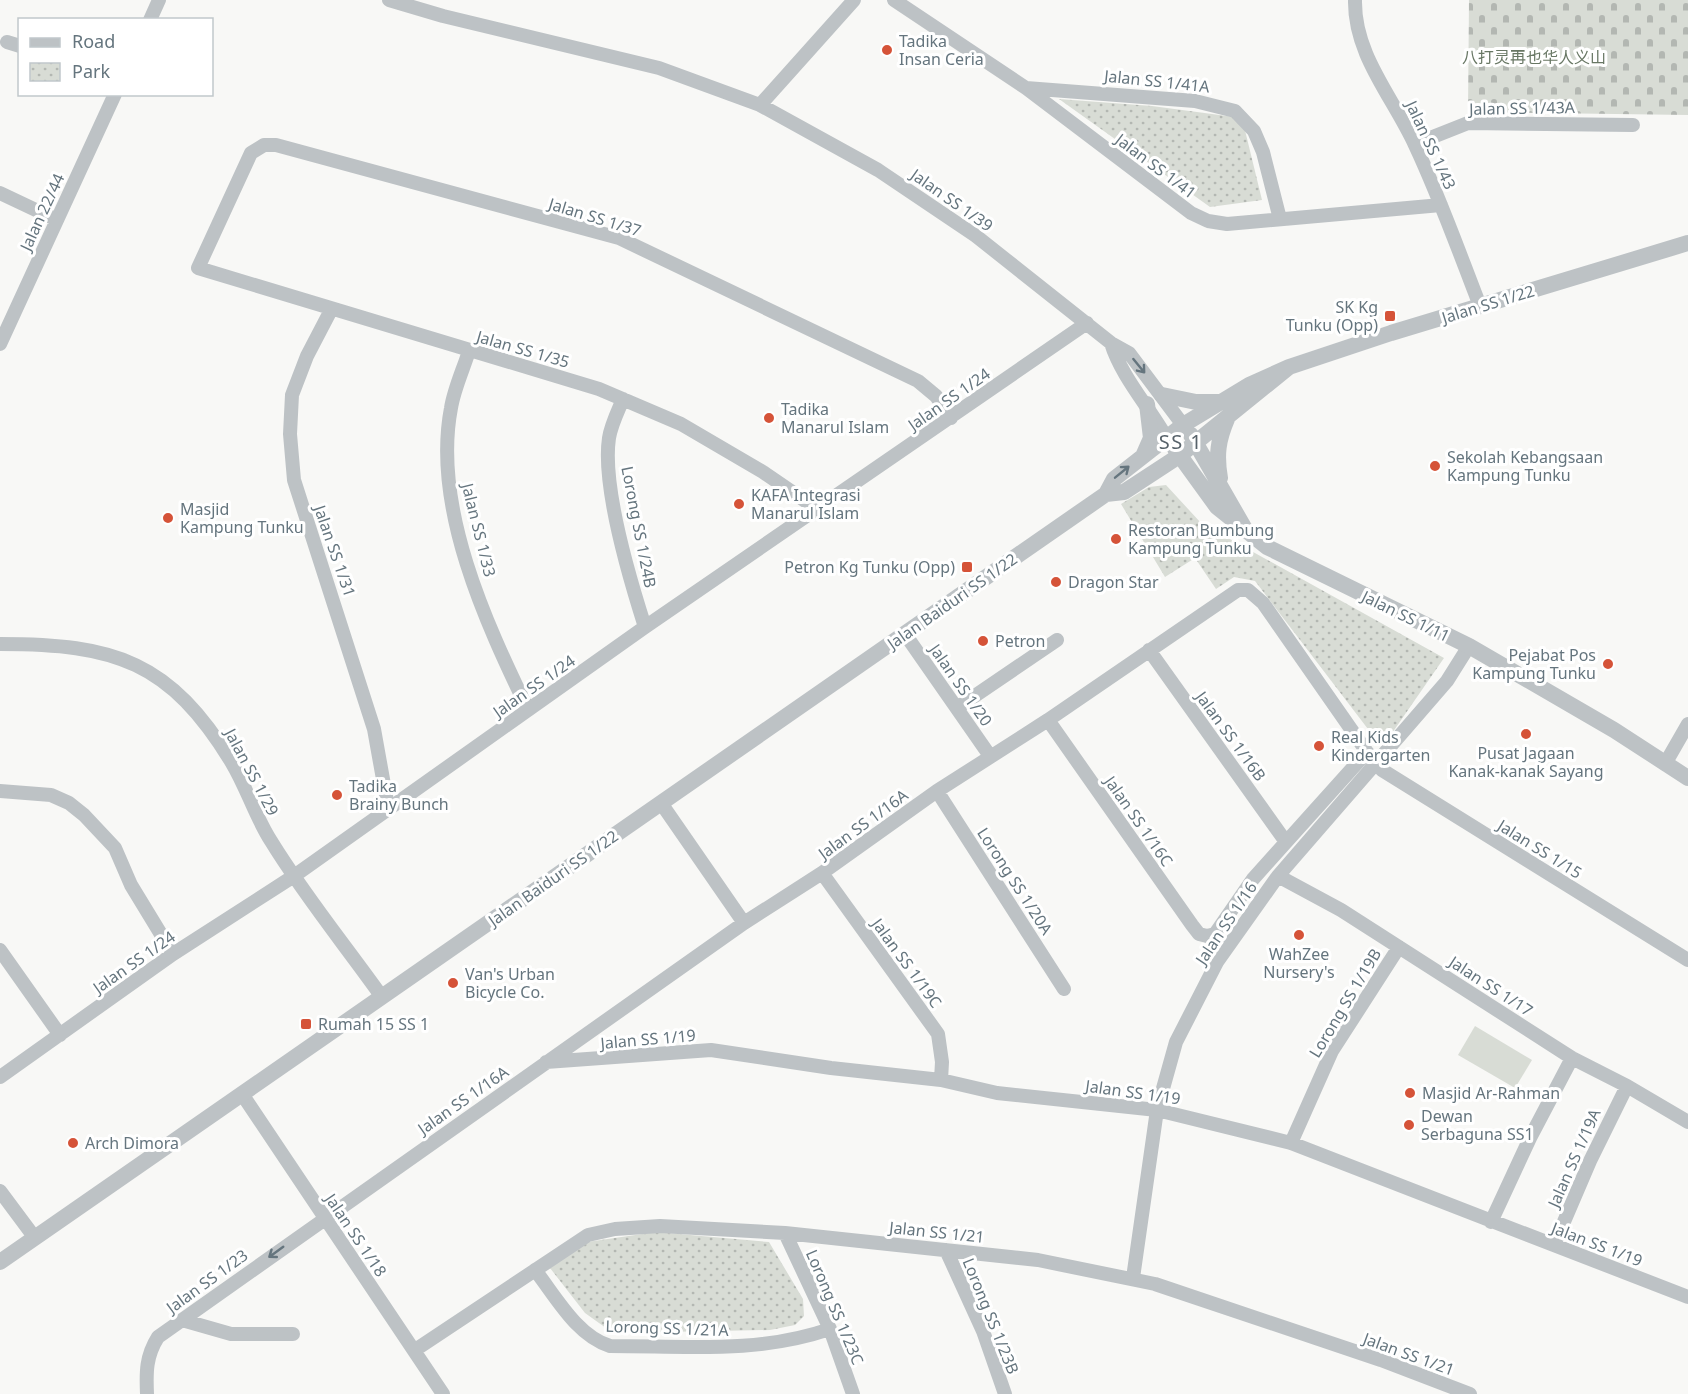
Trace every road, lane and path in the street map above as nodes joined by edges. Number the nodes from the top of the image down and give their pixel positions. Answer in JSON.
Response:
{"nodes":[{"id":1,"x":159,"y":0,"type":"edge"},
{"id":2,"x":389,"y":0,"type":"edge"},
{"id":3,"x":854,"y":0,"type":"edge"},
{"id":4,"x":894,"y":0,"type":"edge"},
{"id":5,"x":1355,"y":0,"type":"edge"},
{"id":6,"x":151,"y":18,"type":"edge"},
{"id":7,"x":1026,"y":88,"type":"junction"},
{"id":8,"x":114,"y":96,"type":"edge"},
{"id":9,"x":760,"y":105,"type":"junction"},
{"id":10,"x":1634,"y":125,"type":"dead end"},
{"id":11,"x":1415,"y":144,"type":"junction"},
{"id":12,"x":0,"y":193,"type":"edge"},
{"id":13,"x":1441,"y":205,"type":"junction"},
{"id":14,"x":1280,"y":219,"type":"junction"},
{"id":15,"x":57,"y":220,"type":"junction"},
{"id":16,"x":1688,"y":243,"type":"edge"},
{"id":17,"x":198,"y":268,"type":"joint"},
{"id":18,"x":1480,"y":306,"type":"junction"},
{"id":19,"x":331,"y":310,"type":"junction"},
{"id":20,"x":1087,"y":323,"type":"junction"},
{"id":21,"x":2,"y":336,"type":"edge"},
{"id":22,"x":1111,"y":343,"type":"junction"},
{"id":23,"x":469,"y":351,"type":"junction"},
{"id":24,"x":1289,"y":367,"type":"junction"},
{"id":25,"x":1162,"y":395,"type":"junction"},
{"id":26,"x":623,"y":399,"type":"junction"},
{"id":27,"x":1220,"y":401,"type":"junction"},
{"id":28,"x":1147,"y":404,"type":"junction"},
{"id":29,"x":951,"y":418,"type":"junction"},
{"id":30,"x":1227,"y":418,"type":"junction"},
{"id":31,"x":1183,"y":425,"type":"junction"},
{"id":32,"x":1166,"y":437,"type":"junction"},
{"id":33,"x":1196,"y":443,"type":"junction"},
{"id":34,"x":1144,"y":455,"type":"junction"},
{"id":35,"x":1179,"y":456,"type":"junction"},
{"id":36,"x":1152,"y":474,"type":"junction"},
{"id":37,"x":1216,"y":493,"type":"junction"},
{"id":38,"x":1106,"y":494,"type":"junction"},
{"id":39,"x":817,"y":509,"type":"junction"},
{"id":40,"x":645,"y":627,"type":"junction"},
{"id":41,"x":905,"y":634,"type":"junction"},
{"id":42,"x":1057,"y":640,"type":"dead end"},
{"id":43,"x":0,"y":644,"type":"edge"},
{"id":44,"x":1469,"y":646,"type":"junction"},
{"id":45,"x":1149,"y":650,"type":"junction"},
{"id":46,"x":957,"y":708,"type":"junction"},
{"id":47,"x":528,"y":710,"type":"junction"},
{"id":48,"x":1048,"y":720,"type":"junction"},
{"id":49,"x":1688,"y":724,"type":"edge"},
{"id":50,"x":1367,"y":752,"type":"junction"},
{"id":51,"x":990,"y":756,"type":"junction"},
{"id":52,"x":1376,"y":763,"type":"junction"},
{"id":53,"x":1665,"y":764,"type":"junction"},
{"id":54,"x":1688,"y":778,"type":"edge"},
{"id":55,"x":0,"y":791,"type":"edge"},
{"id":56,"x":937,"y":791,"type":"junction"},
{"id":57,"x":661,"y":803,"type":"junction"},
{"id":58,"x":388,"y":807,"type":"junction"},
{"id":59,"x":1286,"y":842,"type":"junction"},
{"id":60,"x":822,"y":873,"type":"junction"},
{"id":61,"x":294,"y":876,"type":"junction"},
{"id":62,"x":1278,"y":876,"type":"junction"},
{"id":63,"x":744,"y":923,"type":"junction"},
{"id":64,"x":1207,"y":936,"type":"joint"},
{"id":65,"x":1399,"y":947,"type":"junction"},
{"id":66,"x":0,"y":950,"type":"edge"},
{"id":67,"x":173,"y":954,"type":"junction"},
{"id":68,"x":1688,"y":960,"type":"edge"},
{"id":69,"x":1064,"y":989,"type":"dead end"},
{"id":70,"x":382,"y":997,"type":"junction"},
{"id":71,"x":60,"y":1035,"type":"junction"},
{"id":72,"x":1572,"y":1058,"type":"junction"},
{"id":73,"x":546,"y":1062,"type":"junction"},
{"id":74,"x":0,"y":1077,"type":"edge"},
{"id":75,"x":941,"y":1080,"type":"junction"},
{"id":76,"x":1627,"y":1086,"type":"junction"},
{"id":77,"x":242,"y":1094,"type":"junction"},
{"id":78,"x":1157,"y":1110,"type":"junction"},
{"id":79,"x":1688,"y":1122,"type":"edge"},
{"id":80,"x":1292,"y":1143,"type":"junction"},
{"id":81,"x":0,"y":1191,"type":"edge"},
{"id":82,"x":324,"y":1217,"type":"junction"},
{"id":83,"x":1491,"y":1222,"type":"junction"},
{"id":84,"x":785,"y":1233,"type":"junction"},
{"id":85,"x":35,"y":1238,"type":"junction"},
{"id":86,"x":1554,"y":1245,"type":"junction"},
{"id":87,"x":946,"y":1250,"type":"junction"},
{"id":88,"x":0,"y":1262,"type":"edge"},
{"id":89,"x":535,"y":1270,"type":"junction"},
{"id":90,"x":1133,"y":1278,"type":"junction"},
{"id":91,"x":1688,"y":1297,"type":"edge"},
{"id":92,"x":182,"y":1320,"type":"junction"},
{"id":93,"x":830,"y":1329,"type":"junction"},
{"id":94,"x":293,"y":1334,"type":"dead end"},
{"id":95,"x":415,"y":1350,"type":"junction"},
{"id":96,"x":147,"y":1394,"type":"edge"},
{"id":97,"x":443,"y":1394,"type":"edge"},
{"id":98,"x":853,"y":1394,"type":"edge"},
{"id":99,"x":1005,"y":1394,"type":"edge"},
{"id":100,"x":1470,"y":1394,"type":"edge"}],
"edges":[{"from":1,"to":6,"type":"street"},
{"from":2,"to":9,"type":"street","name":"Jalan SS 1/39"},
{"from":3,"to":9,"type":"street"},
{"from":4,"to":7,"type":"street","name":"Jalan SS 1/41"},
{"from":5,"to":11,"type":"street","name":"Jalan SS 1/43"},
{"from":7,"to":14,"type":"street","name":"Jalan SS 1/41"},
{"from":7,"to":14,"type":"street","name":"Jalan SS 1/41A"},
{"from":8,"to":15,"type":"street","name":"Jalan 22/44"},
{"from":9,"to":20,"type":"street","name":"Jalan SS 1/39"},
{"from":10,"to":11,"type":"street","name":"Jalan SS 1/43A"},
{"from":11,"to":13,"type":"street","name":"Jalan SS 1/43"},
{"from":12,"to":15,"type":"street"},
{"from":13,"to":14,"type":"street","name":"Jalan SS 1/41"},
{"from":13,"to":18,"type":"street","name":"Jalan SS 1/43"},
{"from":15,"to":21,"type":"street","name":"Jalan 22/44"},
{"from":16,"to":18,"type":"street","name":"Jalan SS 1/22"},
{"from":17,"to":19,"type":"street","name":"Jalan SS 1/35"},
{"from":17,"to":29,"type":"street","name":"Jalan SS 1/37"},
{"from":18,"to":24,"type":"street","name":"Jalan SS 1/22"},
{"from":19,"to":23,"type":"street","name":"Jalan SS 1/35"},
{"from":19,"to":58,"type":"street","name":"Jalan SS 1/31"},
{"from":20,"to":22,"type":"street","name":"Jalan SS 1/39"},
{"from":20,"to":29,"type":"street","name":"Jalan SS 1/24"},
{"from":22,"to":25,"type":"street","name":"Jalan SS 1/39","one_way":true},
{"from":22,"to":28,"type":"street","name":"Jalan SS 1/39"},
{"from":23,"to":26,"type":"street","name":"Jalan SS 1/35"},
{"from":23,"to":47,"type":"street","name":"Jalan SS 1/33"},
{"from":24,"to":27,"type":"street","name":"Jalan SS 1/22"},
{"from":24,"to":30,"type":"street","name":"Jalan SS 1/22"},
{"from":25,"to":27,"type":"street"},
{"from":25,"to":31,"type":"street","name":"Jalan SS 1/39"},
{"from":26,"to":39,"type":"street","name":"Jalan SS 1/35"},
{"from":26,"to":40,"type":"street","name":"Lorong SS 1/24B"},
{"from":27,"to":31,"type":"street","name":"Jalan SS 1/22"},
{"from":28,"to":32,"type":"street","name":"Jalan SS 1/39"},
{"from":28,"to":34,"type":"street"},
{"from":29,"to":39,"type":"street","name":"Jalan SS 1/24"},
{"from":30,"to":33,"type":"street","name":"Jalan SS 1/22"},
{"from":30,"to":37,"type":"street"},
{"from":31,"to":32,"type":"street","name":"Jalan SS 1/22"},
{"from":31,"to":33,"type":"street","name":"Jalan SS 1/11"},
{"from":32,"to":34,"type":"street","name":"Jalan SS 1/22"},
{"from":32,"to":35,"type":"street","name":"Jalan SS 1/11"},
{"from":33,"to":35,"type":"street","name":"Jalan SS 1/22"},
{"from":33,"to":37,"type":"street","name":"Jalan SS 1/11"},
{"from":38,"to":34,"type":"street","name":"Jalan SS 1/22","one_way":true},
{"from":35,"to":36,"type":"street","name":"Jalan SS 1/22"},
{"from":35,"to":37,"type":"street","name":"Jalan SS 1/11"},
{"from":36,"to":37,"type":"street"},
{"from":36,"to":38,"type":"street","name":"Jalan SS 1/22"},
{"from":37,"to":44,"type":"street","name":"Jalan SS 1/11"},
{"from":38,"to":41,"type":"street","name":"Jalan Baiduri SS 1/22"},
{"from":39,"to":40,"type":"street","name":"Jalan SS 1/24"},
{"from":40,"to":47,"type":"street","name":"Jalan SS 1/24"},
{"from":41,"to":46,"type":"street","name":"Jalan SS 1/20"},
{"from":41,"to":57,"type":"street","name":"Jalan Baiduri SS 1/22"},
{"from":42,"to":46,"type":"street"},
{"from":43,"to":61,"type":"street","name":"Jalan SS 1/29"},
{"from":44,"to":52,"type":"street","name":"Jalan SS 1/16"},
{"from":44,"to":53,"type":"street","name":"Jalan SS 1/11"},
{"from":45,"to":48,"type":"street","name":"Jalan SS 1/16A"},
{"from":45,"to":50,"type":"street","name":"Jalan SS 1/16A"},
{"from":45,"to":59,"type":"street","name":"Jalan SS 1/16B"},
{"from":46,"to":51,"type":"street","name":"Jalan SS 1/20"},
{"from":47,"to":58,"type":"street","name":"Jalan SS 1/24"},
{"from":48,"to":51,"type":"street","name":"Jalan SS 1/16A"},
{"from":48,"to":64,"type":"street","name":"Jalan SS 1/16C"},
{"from":49,"to":53,"type":"street"},
{"from":50,"to":52,"type":"street","name":"Jalan SS 1/16A"},
{"from":50,"to":59,"type":"street","name":"Jalan SS 1/16"},
{"from":51,"to":56,"type":"street","name":"Jalan SS 1/16A"},
{"from":52,"to":62,"type":"street","name":"Jalan SS 1/16"},
{"from":52,"to":68,"type":"street","name":"Jalan SS 1/15"},
{"from":53,"to":54,"type":"street","name":"Jalan SS 1/11"},
{"from":55,"to":67,"type":"street"},
{"from":56,"to":60,"type":"street","name":"Jalan SS 1/16A"},
{"from":56,"to":69,"type":"street","name":"Lorong SS 1/20A"},
{"from":57,"to":63,"type":"street"},
{"from":57,"to":70,"type":"street","name":"Jalan Baiduri SS 1/22"},
{"from":58,"to":61,"type":"street","name":"Jalan SS 1/24"},
{"from":59,"to":64,"type":"street","name":"Jalan SS 1/16"},
{"from":60,"to":63,"type":"street","name":"Jalan SS 1/16A"},
{"from":60,"to":75,"type":"street","name":"Jalan SS 1/19C"},
{"from":61,"to":67,"type":"street","name":"Jalan SS 1/24"},
{"from":61,"to":70,"type":"street","name":"Jalan SS 1/29"},
{"from":62,"to":65,"type":"street","name":"Jalan SS 1/17"},
{"from":62,"to":78,"type":"street","name":"Jalan SS 1/16"},
{"from":63,"to":73,"type":"street","name":"Jalan SS 1/16A"},
{"from":65,"to":72,"type":"street","name":"Jalan SS 1/17"},
{"from":65,"to":80,"type":"street","name":"Lorong SS 1/19B"},
{"from":66,"to":71,"type":"street"},
{"from":67,"to":71,"type":"street","name":"Jalan SS 1/24"},
{"from":70,"to":77,"type":"street","name":"Jalan Baiduri SS 1/22"},
{"from":71,"to":74,"type":"street","name":"Jalan SS 1/24"},
{"from":72,"to":76,"type":"street","name":"Jalan SS 1/17"},
{"from":72,"to":83,"type":"street"},
{"from":73,"to":75,"type":"street","name":"Jalan SS 1/19"},
{"from":73,"to":82,"type":"street","name":"Jalan SS 1/16A"},
{"from":75,"to":78,"type":"street","name":"Jalan SS 1/19"},
{"from":76,"to":79,"type":"street","name":"Jalan SS 1/17"},
{"from":76,"to":86,"type":"street","name":"Jalan SS 1/19A"},
{"from":77,"to":82,"type":"street","name":"Jalan SS 1/18"},
{"from":77,"to":85,"type":"street","name":"Jalan Baiduri SS 1/22"},
{"from":78,"to":80,"type":"street","name":"Jalan SS 1/19"},
{"from":78,"to":90,"type":"street","name":"Jalan SS 1/16"},
{"from":80,"to":83,"type":"street","name":"Jalan SS 1/19"},
{"from":81,"to":85,"type":"street"},
{"from":82,"to":92,"type":"street","name":"Jalan SS 1/23","one_way":true},
{"from":82,"to":95,"type":"street","name":"Jalan SS 1/18"},
{"from":83,"to":86,"type":"street","name":"Jalan SS 1/19"},
{"from":84,"to":87,"type":"street","name":"Jalan SS 1/21"},
{"from":84,"to":89,"type":"street","name":"Jalan SS 1/21"},
{"from":84,"to":93,"type":"street","name":"Lorong SS 1/23C"},
{"from":85,"to":88,"type":"street","name":"Jalan Baiduri SS 1/22"},
{"from":86,"to":91,"type":"street","name":"Jalan SS 1/19"},
{"from":87,"to":90,"type":"street","name":"Jalan SS 1/21"},
{"from":87,"to":99,"type":"street","name":"Lorong SS 1/23B"},
{"from":89,"to":93,"type":"street","name":"Lorong SS 1/21A"},
{"from":89,"to":95,"type":"street","name":"Jalan SS 1/21"},
{"from":90,"to":100,"type":"street","name":"Jalan SS 1/21"},
{"from":92,"to":94,"type":"street"},
{"from":92,"to":96,"type":"street","name":"Jalan SS 1/23"},
{"from":93,"to":98,"type":"street","name":"Lorong SS 1/23C"},
{"from":95,"to":97,"type":"street","name":"Jalan SS 1/18"}]}
